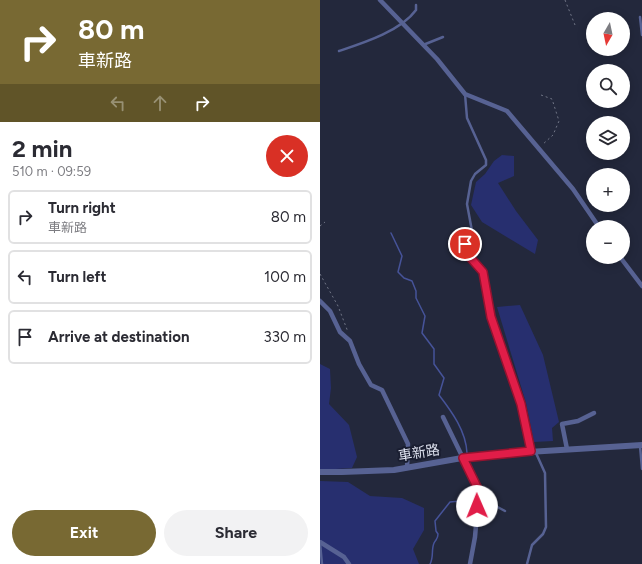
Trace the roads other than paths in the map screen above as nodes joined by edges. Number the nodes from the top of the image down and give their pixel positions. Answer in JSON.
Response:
{"nodes":[{"id":1,"x":380,"y":0,"type":"edge"},
{"id":2,"x":416,"y":5,"type":"dead end"},
{"id":3,"x":640,"y":17,"type":"dead end"},
{"id":4,"x":402,"y":23,"type":"junction"},
{"id":5,"x":642,"y":35,"type":"edge"},
{"id":6,"x":443,"y":37,"type":"dead end"},
{"id":7,"x":422,"y":46,"type":"junction"},
{"id":8,"x":339,"y":51,"type":"dead end"},
{"id":9,"x":465,"y":94,"type":"junction"},
{"id":10,"x":594,"y":220,"type":"edge"},
{"id":11,"x":625,"y":264,"type":"edge"},
{"id":12,"x":642,"y":286,"type":"edge"},
{"id":13,"x":320,"y":301,"type":"edge"},
{"id":14,"x":594,"y":414,"type":"dead end"},
{"id":15,"x":443,"y":417,"type":"dead end"},
{"id":16,"x":641,"y":445,"type":"edge"},
{"id":17,"x":567,"y":449,"type":"junction"},
{"id":18,"x":531,"y":451,"type":"junction"},
{"id":19,"x":463,"y":458,"type":"junction"},
{"id":20,"x":407,"y":468,"type":"junction"},
{"id":21,"x":642,"y":469,"type":"edge"},
{"id":22,"x":320,"y":472,"type":"edge"},
{"id":23,"x":478,"y":497,"type":"junction"},
{"id":24,"x":505,"y":511,"type":"dead end"},
{"id":25,"x":320,"y":542,"type":"edge"},
{"id":26,"x":322,"y":564,"type":"edge"},
{"id":27,"x":349,"y":564,"type":"edge"},
{"id":28,"x":470,"y":564,"type":"edge"},
{"id":29,"x":527,"y":564,"type":"edge"}],
"edges":[{"from":1,"to":4,"type":"street"},
{"from":2,"to":4,"type":"lane"},
{"from":3,"to":5,"type":"lane"},
{"from":4,"to":7,"type":"street"},
{"from":4,"to":8,"type":"lane"},
{"from":6,"to":7,"type":"lane"},
{"from":7,"to":9,"type":"street"},
{"from":9,"to":10,"type":"street"},
{"from":9,"to":18,"type":"lane"},
{"from":11,"to":12,"type":"street"},
{"from":13,"to":20,"type":"street"},
{"from":14,"to":17,"type":"street"},
{"from":15,"to":19,"type":"street"},
{"from":16,"to":17,"type":"street","name":"車新路"},
{"from":16,"to":21,"type":"lane"},
{"from":17,"to":18,"type":"street","name":"車新路"},
{"from":18,"to":19,"type":"street","name":"車新路"},
{"from":18,"to":29,"type":"lane"},
{"from":19,"to":20,"type":"street","name":"車新路"},
{"from":19,"to":23,"type":"street"},
{"from":20,"to":22,"type":"street","name":"車新路"},
{"from":23,"to":24,"type":"lane"},
{"from":23,"to":28,"type":"street"},
{"from":25,"to":26,"type":"lane"},
{"from":25,"to":27,"type":"street"}]}
